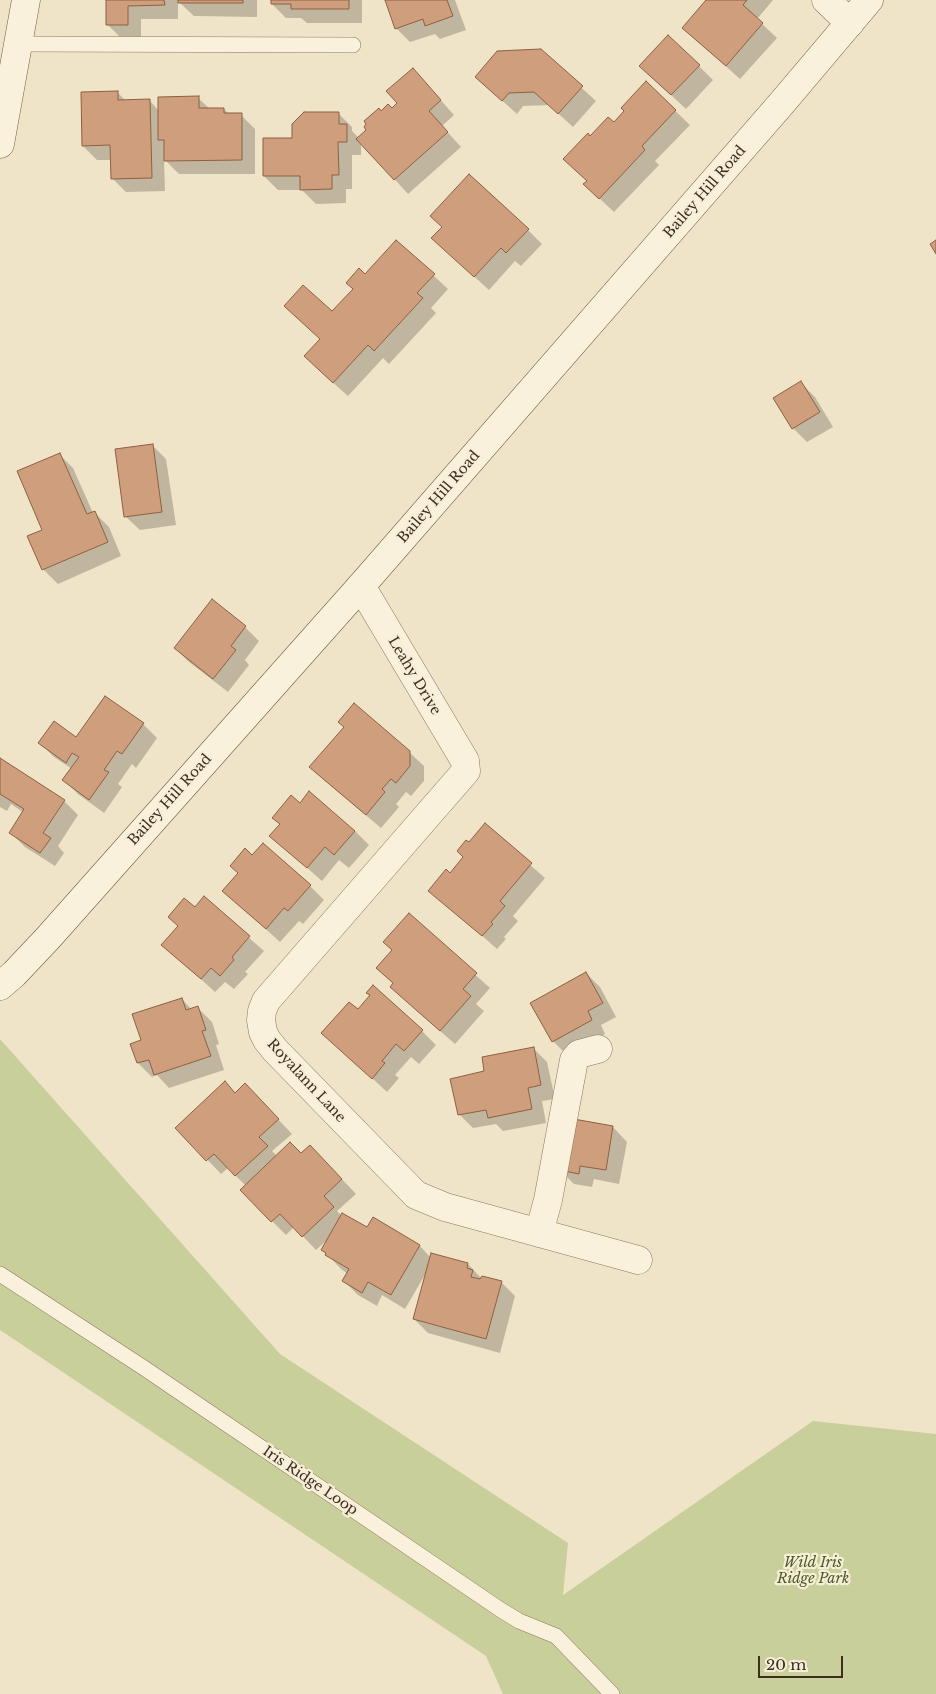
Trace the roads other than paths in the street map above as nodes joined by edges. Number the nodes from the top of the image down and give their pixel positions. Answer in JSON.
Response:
{"nodes":[{"id":1,"x":26,"y":0,"type":"edge"},
{"id":2,"x":826,"y":0,"type":"edge"},
{"id":3,"x":869,"y":0,"type":"edge"},
{"id":4,"x":850,"y":23,"type":"junction"},
{"id":5,"x":18,"y":44,"type":"junction"},
{"id":6,"x":353,"y":45,"type":"dead end"},
{"id":7,"x":0,"y":144,"type":"edge"},
{"id":8,"x":361,"y":586,"type":"junction"},
{"id":9,"x":466,"y":766,"type":"joint"},
{"id":10,"x":0,"y":986,"type":"edge"},
{"id":11,"x":598,"y":1049,"type":"dead end"},
{"id":12,"x":539,"y":1233,"type":"junction"},
{"id":13,"x":638,"y":1260,"type":"dead end"},
{"id":14,"x":0,"y":1274,"type":"edge"},
{"id":15,"x":612,"y":1694,"type":"edge"}],
"edges":[{"from":1,"to":5,"type":"main road"},
{"from":2,"to":4,"type":"main road"},
{"from":3,"to":4,"type":"main road","name":"Bailey Hill Road"},
{"from":4,"to":8,"type":"main road","name":"Bailey Hill Road"},
{"from":5,"to":6,"type":"lane"},
{"from":5,"to":7,"type":"main road"},
{"from":8,"to":9,"type":"main road","name":"Leahy Drive"},
{"from":8,"to":10,"type":"main road","name":"Bailey Hill Road"},
{"from":9,"to":12,"type":"main road","name":"Royalann Lane"},
{"from":11,"to":12,"type":"main road"},
{"from":12,"to":13,"type":"main road","name":"Royalann Lane"},
{"from":14,"to":15,"type":"lane","name":"Iris Ridge Loop"}]}
